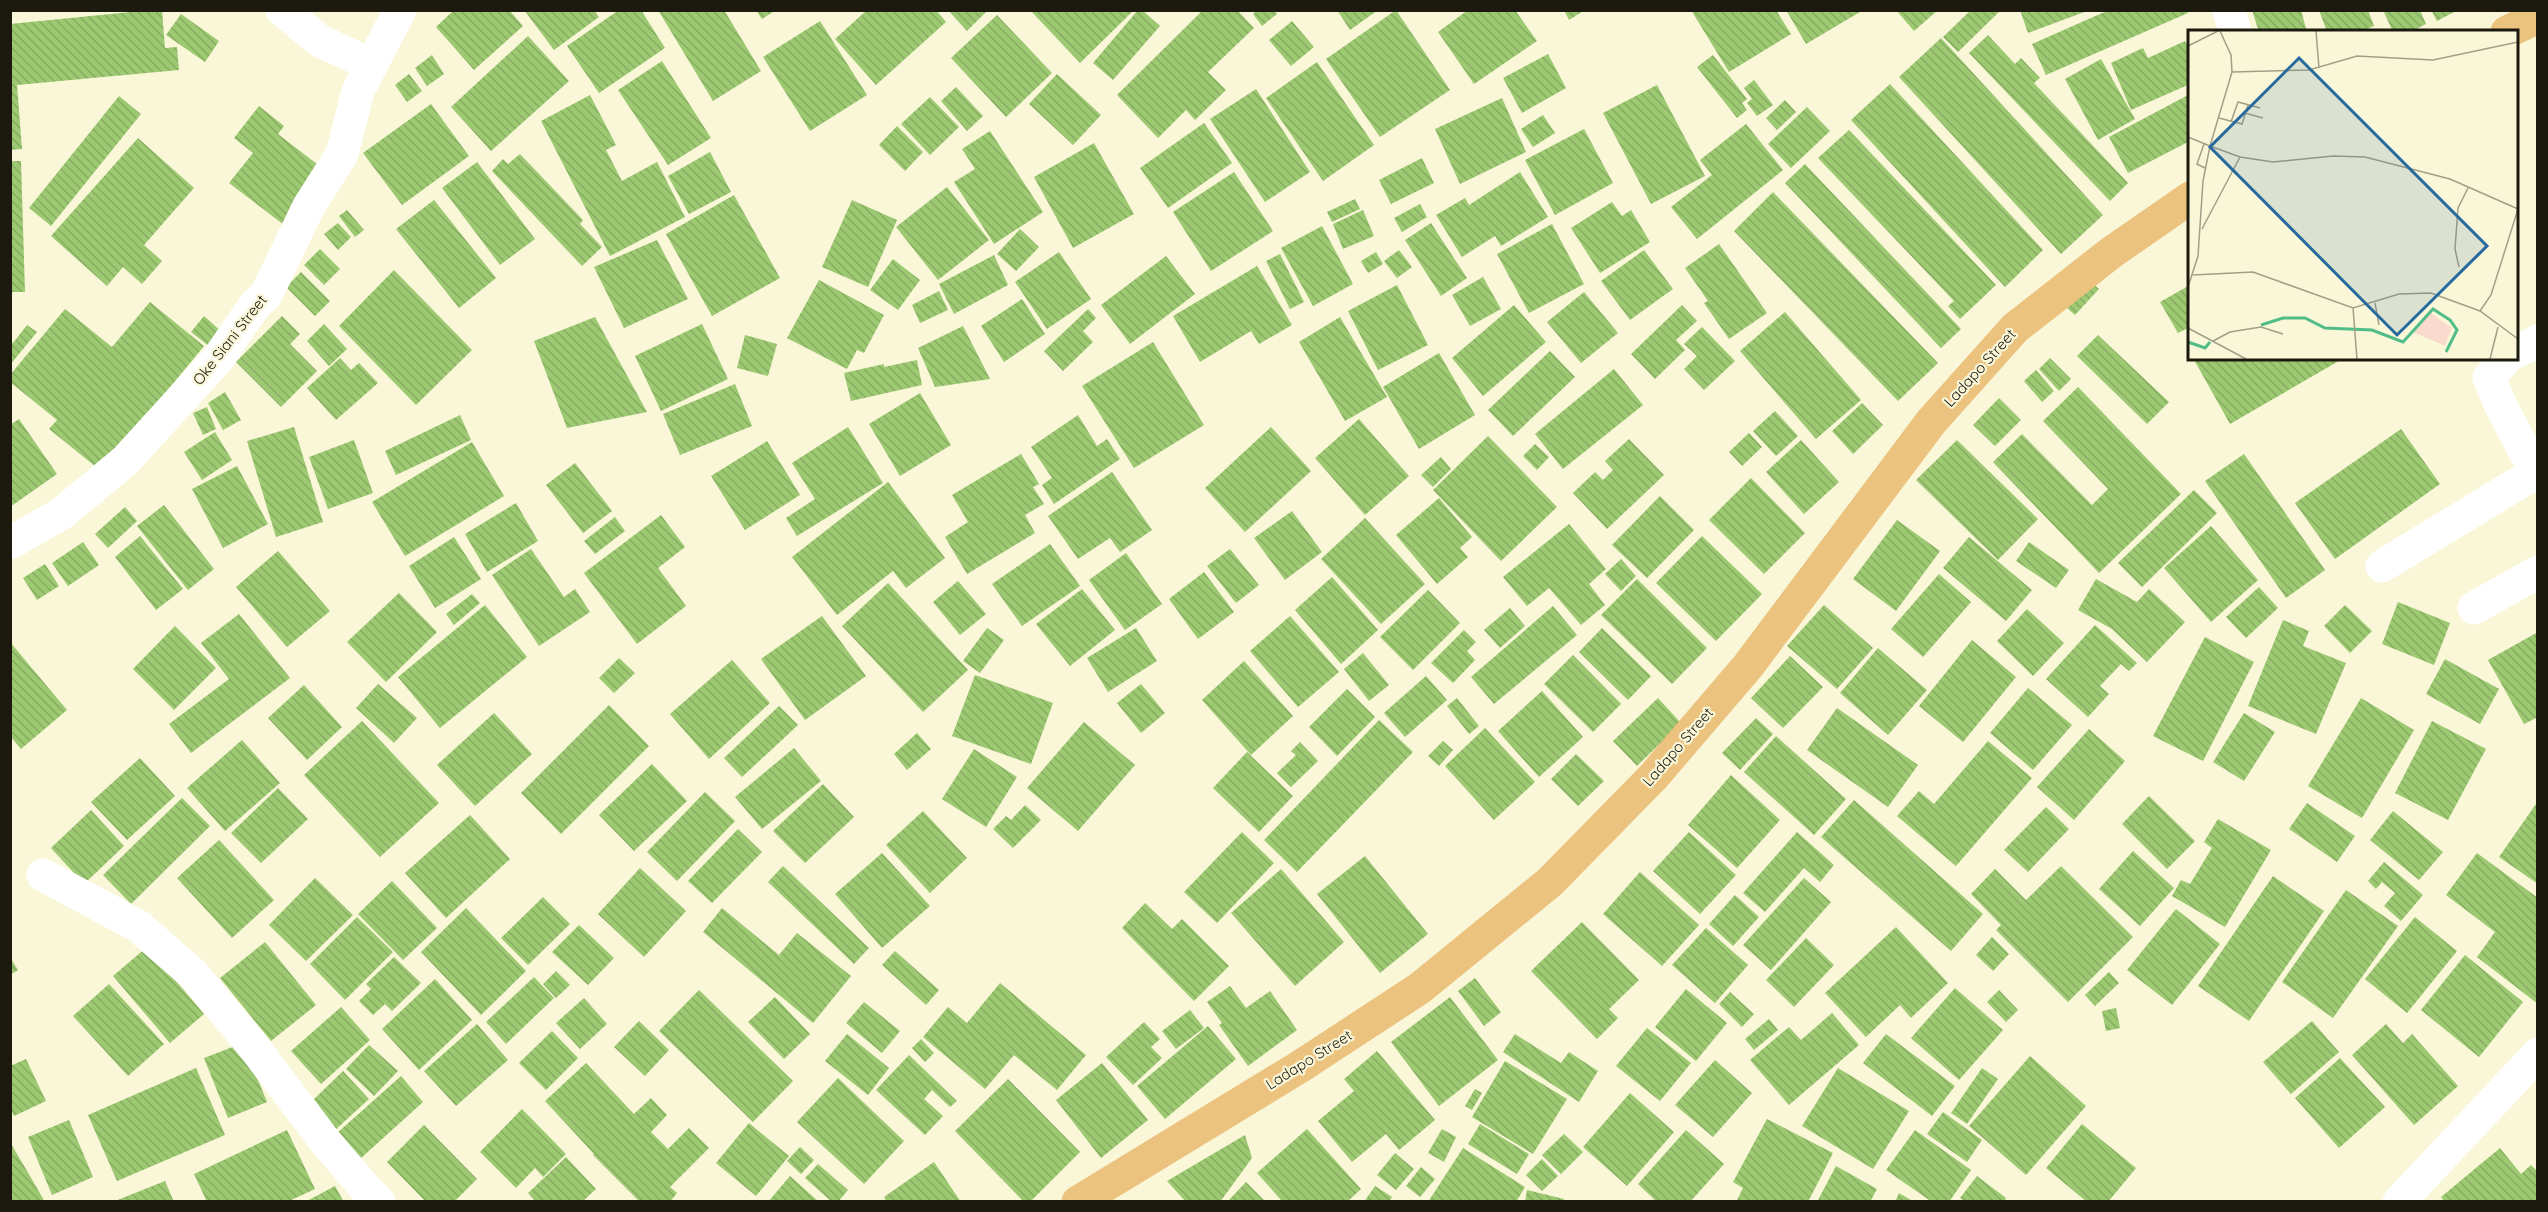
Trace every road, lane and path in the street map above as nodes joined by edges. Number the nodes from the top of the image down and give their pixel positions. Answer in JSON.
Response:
{"nodes":[{"id":1,"x":282,"y":10,"type":"edge"},
{"id":2,"x":400,"y":10,"type":"edge"},
{"id":3,"x":2229,"y":10,"type":"edge"},
{"id":4,"x":2538,"y":17,"type":"edge"},
{"id":5,"x":2234,"y":30,"type":"edge"},
{"id":6,"x":2511,"y":30,"type":"edge"},
{"id":7,"x":372,"y":65,"type":"junction"},
{"id":8,"x":2188,"y":199,"type":"edge"},
{"id":9,"x":2538,"y":341,"type":"edge"},
{"id":10,"x":2518,"y":351,"type":"edge"},
{"id":11,"x":2503,"y":360,"type":"edge"},
{"id":12,"x":2536,"y":475,"type":"edge"},
{"id":13,"x":10,"y":543,"type":"edge"},
{"id":14,"x":2382,"y":566,"type":"dead end"},
{"id":15,"x":2538,"y":572,"type":"edge"},
{"id":16,"x":2474,"y":608,"type":"dead end"},
{"id":17,"x":43,"y":875,"type":"dead end"},
{"id":18,"x":2538,"y":1054,"type":"edge"},
{"id":19,"x":379,"y":1202,"type":"edge"},
{"id":20,"x":1078,"y":1202,"type":"edge"},
{"id":21,"x":2398,"y":1202,"type":"edge"}],
"edges":[{"from":1,"to":7,"type":"street"},
{"from":2,"to":7,"type":"street","name":"Oke Siani Street"},
{"from":3,"to":5,"type":"street"},
{"from":4,"to":6,"type":"main road"},
{"from":7,"to":13,"type":"street","name":"Oke Siani Street"},
{"from":8,"to":20,"type":"main road","name":"Ladapo Street"},
{"from":9,"to":10,"type":"street"},
{"from":11,"to":12,"type":"street"},
{"from":12,"to":14,"type":"street"},
{"from":15,"to":16,"type":"street"},
{"from":17,"to":19,"type":"street"},
{"from":18,"to":21,"type":"street"}]}
